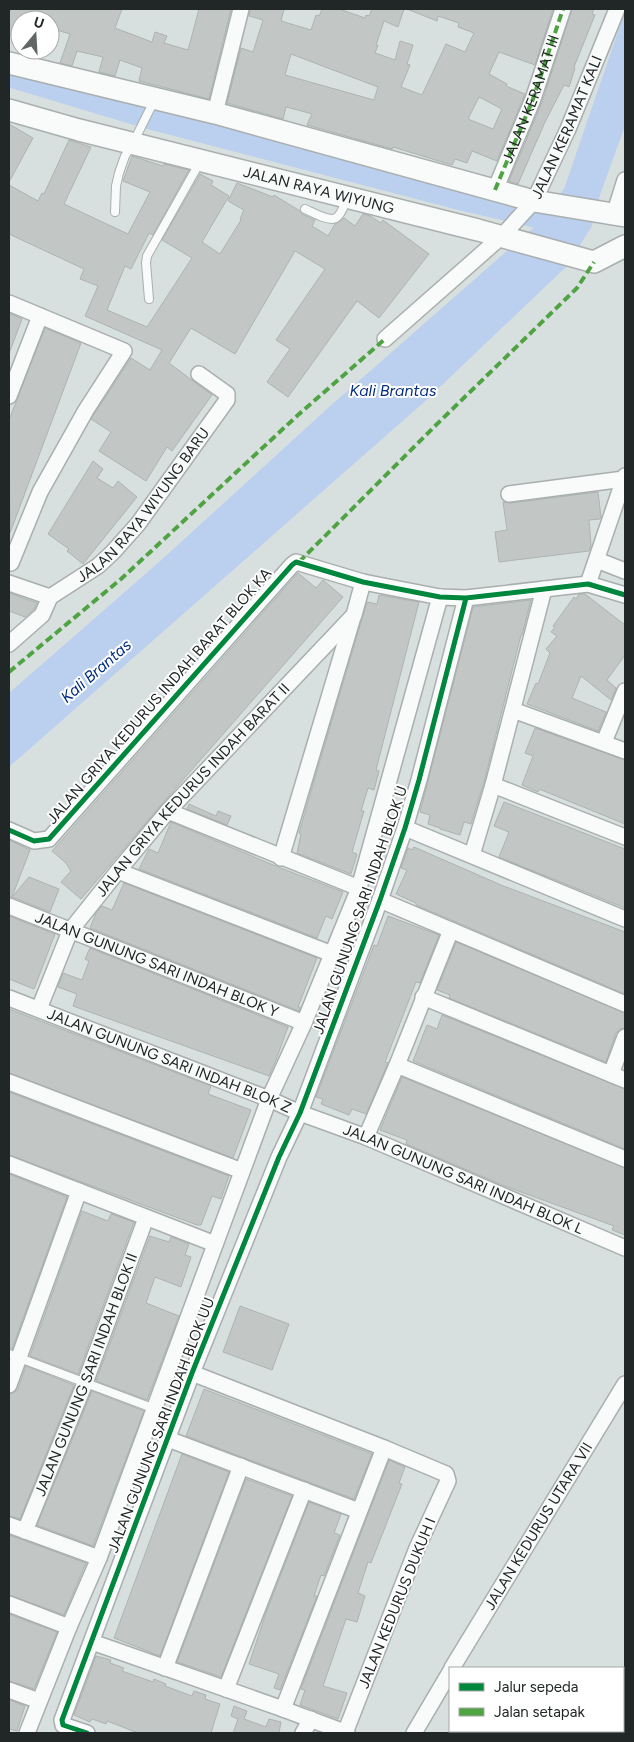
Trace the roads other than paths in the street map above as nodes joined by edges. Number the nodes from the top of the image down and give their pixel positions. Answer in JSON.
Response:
{"nodes":[{"id":1,"x":241,"y":9,"type":"edge"},
{"id":2,"x":562,"y":9,"type":"edge"},
{"id":3,"x":617,"y":9,"type":"edge"},
{"id":4,"x":9,"y":63,"type":"edge"},
{"id":5,"x":151,"y":107,"type":"junction"},
{"id":6,"x":9,"y":110,"type":"edge"},
{"id":7,"x":215,"y":113,"type":"junction"},
{"id":8,"x":135,"y":139,"type":"junction"},
{"id":9,"x":200,"y":160,"type":"junction"},
{"id":10,"x":625,"y":180,"type":"edge"},
{"id":11,"x":495,"y":190,"type":"junction"},
{"id":12,"x":348,"y":197,"type":"junction"},
{"id":13,"x":535,"y":205,"type":"junction"},
{"id":14,"x":304,"y":209,"type":"dead end"},
{"id":15,"x":115,"y":212,"type":"dead end"},
{"id":16,"x":615,"y":215,"type":"edge"},
{"id":17,"x":507,"y":235,"type":"junction"},
{"id":18,"x":625,"y":246,"type":"edge"},
{"id":19,"x":149,"y":299,"type":"dead end"},
{"id":20,"x":9,"y":303,"type":"edge"},
{"id":21,"x":40,"y":316,"type":"junction"},
{"id":22,"x":385,"y":339,"type":"dead end"},
{"id":23,"x":199,"y":374,"type":"dead end"},
{"id":24,"x":9,"y":396,"type":"edge"},
{"id":25,"x":625,"y":477,"type":"edge"},
{"id":26,"x":510,"y":494,"type":"dead end"},
{"id":27,"x":597,"y":560,"type":"junction"},
{"id":28,"x":10,"y":563,"type":"edge"},
{"id":29,"x":625,"y":571,"type":"edge"},
{"id":30,"x":363,"y":582,"type":"junction"},
{"id":31,"x":9,"y":584,"type":"edge"},
{"id":32,"x":588,"y":584,"type":"junction"},
{"id":33,"x":544,"y":589,"type":"junction"},
{"id":34,"x":625,"y":595,"type":"edge"},
{"id":35,"x":50,"y":597,"type":"junction"},
{"id":36,"x":440,"y":597,"type":"junction"},
{"id":37,"x":466,"y":598,"type":"junction"},
{"id":38,"x":354,"y":615,"type":"junction"},
{"id":39,"x":11,"y":641,"type":"edge"},
{"id":40,"x":625,"y":692,"type":"edge"},
{"id":41,"x":513,"y":710,"type":"junction"},
{"id":42,"x":604,"y":742,"type":"junction"},
{"id":43,"x":625,"y":751,"type":"edge"},
{"id":44,"x":494,"y":785,"type":"junction"},
{"id":45,"x":168,"y":811,"type":"junction"},
{"id":46,"x":405,"y":828,"type":"junction"},
{"id":47,"x":9,"y":830,"type":"edge"},
{"id":48,"x":625,"y":838,"type":"edge"},
{"id":49,"x":472,"y":855,"type":"junction"},
{"id":50,"x":281,"y":858,"type":"junction"},
{"id":51,"x":118,"y":871,"type":"junction"},
{"id":52,"x":359,"y":888,"type":"junction"},
{"id":53,"x":380,"y":900,"type":"junction"},
{"id":54,"x":9,"y":906,"type":"edge"},
{"id":55,"x":625,"y":918,"type":"edge"},
{"id":56,"x":451,"y":930,"type":"junction"},
{"id":57,"x":70,"y":931,"type":"junction"},
{"id":58,"x":332,"y":954,"type":"junction"},
{"id":59,"x":423,"y":997,"type":"junction"},
{"id":60,"x":9,"y":998,"type":"edge"},
{"id":61,"x":625,"y":1004,"type":"edge"},
{"id":62,"x":39,"y":1009,"type":"junction"},
{"id":63,"x":304,"y":1023,"type":"junction"},
{"id":64,"x":625,"y":1036,"type":"edge"},
{"id":65,"x":397,"y":1065,"type":"junction"},
{"id":66,"x":610,"y":1074,"type":"junction"},
{"id":67,"x":625,"y":1080,"type":"edge"},
{"id":68,"x":9,"y":1082,"type":"edge"},
{"id":69,"x":269,"y":1099,"type":"junction"},
{"id":70,"x":300,"y":1113,"type":"junction"},
{"id":71,"x":366,"y":1137,"type":"junction"},
{"id":72,"x":625,"y":1159,"type":"edge"},
{"id":73,"x":9,"y":1164,"type":"edge"},
{"id":74,"x":242,"y":1171,"type":"junction"},
{"id":75,"x":79,"y":1191,"type":"junction"},
{"id":76,"x":146,"y":1218,"type":"junction"},
{"id":77,"x":216,"y":1244,"type":"junction"},
{"id":78,"x":625,"y":1248,"type":"edge"},
{"id":79,"x":14,"y":1356,"type":"edge"},
{"id":80,"x":192,"y":1373,"type":"junction"},
{"id":81,"x":85,"y":1383,"type":"junction"},
{"id":82,"x":625,"y":1384,"type":"edge"},
{"id":83,"x":9,"y":1385,"type":"edge"},
{"id":84,"x":154,"y":1409,"type":"junction"},
{"id":85,"x":168,"y":1439,"type":"junction"},
{"id":86,"x":384,"y":1448,"type":"junction"},
{"id":87,"x":241,"y":1466,"type":"junction"},
{"id":88,"x":304,"y":1490,"type":"junction"},
{"id":89,"x":359,"y":1511,"type":"junction"},
{"id":90,"x":9,"y":1525,"type":"edge"},
{"id":91,"x":25,"y":1531,"type":"junction"},
{"id":92,"x":99,"y":1558,"type":"junction"},
{"id":93,"x":9,"y":1604,"type":"edge"},
{"id":94,"x":69,"y":1627,"type":"junction"},
{"id":95,"x":92,"y":1642,"type":"junction"},
{"id":96,"x":453,"y":1667,"type":"edge"},
{"id":97,"x":165,"y":1668,"type":"junction"},
{"id":98,"x":449,"y":1674,"type":"edge"},
{"id":99,"x":226,"y":1689,"type":"junction"},
{"id":100,"x":9,"y":1690,"type":"edge"},
{"id":101,"x":39,"y":1701,"type":"junction"},
{"id":102,"x":284,"y":1709,"type":"junction"},
{"id":103,"x":311,"y":1719,"type":"junction"},
{"id":104,"x":27,"y":1733,"type":"edge"},
{"id":105,"x":87,"y":1733,"type":"edge"},
{"id":106,"x":303,"y":1733,"type":"edge"},
{"id":107,"x":346,"y":1733,"type":"edge"},
{"id":108,"x":414,"y":1733,"type":"edge"}],
"edges":[{"from":1,"to":7,"type":"street"},
{"from":2,"to":11,"type":"street","name":"JALAN KERAMAT III"},
{"from":3,"to":13,"type":"street","name":"JALAN KERAMAT KALI"},
{"from":4,"to":5,"type":"main road"},
{"from":5,"to":7,"type":"main road"},
{"from":5,"to":8,"type":"lane"},
{"from":6,"to":8,"type":"main road","name":"JALAN RAYA WIYUNG"},
{"from":7,"to":11,"type":"main road"},
{"from":8,"to":9,"type":"main road","name":"JALAN RAYA WIYUNG"},
{"from":8,"to":15,"type":"lane"},
{"from":9,"to":12,"type":"main road","name":"JALAN RAYA WIYUNG"},
{"from":9,"to":19,"type":"lane"},
{"from":10,"to":16,"type":"street"},
{"from":11,"to":13,"type":"main road"},
{"from":12,"to":14,"type":"lane"},
{"from":12,"to":17,"type":"main road","name":"JALAN RAYA WIYUNG"},
{"from":13,"to":16,"type":"main road"},
{"from":13,"to":17,"type":"street","name":"JALAN KERAMAT KALI"},
{"from":17,"to":18,"type":"main road","name":"JALAN RAYA WIYUNG"},
{"from":17,"to":22,"type":"street","name":"JALAN KERAMAT KALI"},
{"from":20,"to":21,"type":"street"},
{"from":21,"to":24,"type":"street"},
{"from":21,"to":28,"type":"street"},
{"from":23,"to":35,"type":"street","name":"JALAN RAYA WIYUNG BARU"},
{"from":25,"to":26,"type":"street"},
{"from":25,"to":27,"type":"street"},
{"from":27,"to":29,"type":"street"},
{"from":27,"to":32,"type":"street"},
{"from":30,"to":36,"type":"street"},
{"from":30,"to":38,"type":"street","name":"JALAN GRIYA KEDURUS INDAH BARAT II"},
{"from":30,"to":47,"type":"street","name":"JALAN GRIYA KEDURUS INDAH BARAT BLOK KA"},
{"from":31,"to":35,"type":"street"},
{"from":32,"to":33,"type":"street"},
{"from":32,"to":34,"type":"street"},
{"from":33,"to":37,"type":"street"},
{"from":33,"to":41,"type":"street"},
{"from":35,"to":39,"type":"street"},
{"from":36,"to":37,"type":"street"},
{"from":36,"to":52,"type":"street"},
{"from":37,"to":46,"type":"street","name":"JALAN GUNUNG SARI INDAH BLOK U"},
{"from":38,"to":45,"type":"street","name":"JALAN GRIYA KEDURUS INDAH BARAT II"},
{"from":38,"to":50,"type":"street"},
{"from":40,"to":42,"type":"street"},
{"from":41,"to":42,"type":"street"},
{"from":41,"to":44,"type":"street"},
{"from":42,"to":43,"type":"street"},
{"from":44,"to":48,"type":"street"},
{"from":44,"to":49,"type":"street"},
{"from":45,"to":50,"type":"street"},
{"from":45,"to":51,"type":"street","name":"JALAN GRIYA KEDURUS INDAH BARAT II"},
{"from":46,"to":49,"type":"street"},
{"from":46,"to":53,"type":"street","name":"JALAN GUNUNG SARI INDAH BLOK U"},
{"from":49,"to":55,"type":"street"},
{"from":50,"to":52,"type":"street"},
{"from":51,"to":57,"type":"street","name":"JALAN GRIYA KEDURUS INDAH BARAT II"},
{"from":51,"to":58,"type":"street"},
{"from":52,"to":58,"type":"street"},
{"from":53,"to":56,"type":"street"},
{"from":53,"to":70,"type":"street","name":"JALAN GUNUNG SARI INDAH BLOK U"},
{"from":54,"to":57,"type":"street","name":"JALAN GUNUNG SARI INDAH BLOK Y"},
{"from":56,"to":59,"type":"street"},
{"from":56,"to":61,"type":"street"},
{"from":57,"to":62,"type":"street","name":"JALAN GRIYA KEDURUS INDAH BARAT II"},
{"from":57,"to":63,"type":"street","name":"JALAN GUNUNG SARI INDAH BLOK Y"},
{"from":58,"to":63,"type":"street"},
{"from":59,"to":65,"type":"street"},
{"from":59,"to":66,"type":"street"},
{"from":60,"to":62,"type":"street","name":"JALAN GUNUNG SARI INDAH BLOK Z"},
{"from":62,"to":69,"type":"street","name":"JALAN GUNUNG SARI INDAH BLOK Z"},
{"from":63,"to":69,"type":"street"},
{"from":64,"to":66,"type":"street"},
{"from":65,"to":71,"type":"street"},
{"from":65,"to":72,"type":"street"},
{"from":66,"to":67,"type":"street"},
{"from":68,"to":74,"type":"street"},
{"from":69,"to":70,"type":"street","name":"JALAN GUNUNG SARI INDAH BLOK Z"},
{"from":69,"to":74,"type":"street"},
{"from":70,"to":71,"type":"street","name":"JALAN GUNUNG SARI INDAH BLOK L"},
{"from":70,"to":80,"type":"street","name":"JALAN GUNUNG SARI INDAH BLOK UU"},
{"from":71,"to":78,"type":"street","name":"JALAN GUNUNG SARI INDAH BLOK L"},
{"from":73,"to":75,"type":"street"},
{"from":74,"to":77,"type":"street"},
{"from":75,"to":76,"type":"street"},
{"from":75,"to":79,"type":"street"},
{"from":76,"to":77,"type":"street"},
{"from":76,"to":81,"type":"street","name":"JALAN GUNUNG SARI INDAH BLOK II"},
{"from":77,"to":84,"type":"street"},
{"from":79,"to":81,"type":"lane"},
{"from":79,"to":83,"type":"street"},
{"from":80,"to":85,"type":"street","name":"JALAN GUNUNG SARI INDAH BLOK UU"},
{"from":80,"to":86,"type":"street"},
{"from":81,"to":84,"type":"lane"},
{"from":81,"to":91,"type":"street","name":"JALAN GUNUNG SARI INDAH BLOK II"},
{"from":82,"to":96,"type":"street","name":"JALAN KEDURUS UTARA VII"},
{"from":84,"to":92,"type":"street"},
{"from":85,"to":87,"type":"street"},
{"from":85,"to":95,"type":"street","name":"JALAN GUNUNG SARI INDAH BLOK UU"},
{"from":86,"to":89,"type":"street"},
{"from":86,"to":107,"type":"street","name":"JALAN KEDURUS DUKUH I"},
{"from":87,"to":88,"type":"street"},
{"from":87,"to":97,"type":"street"},
{"from":88,"to":89,"type":"street"},
{"from":88,"to":99,"type":"street"},
{"from":89,"to":102,"type":"street"},
{"from":90,"to":91,"type":"street"},
{"from":91,"to":92,"type":"street"},
{"from":92,"to":94,"type":"street"},
{"from":93,"to":94,"type":"street"},
{"from":94,"to":101,"type":"street"},
{"from":95,"to":97,"type":"street"},
{"from":95,"to":105,"type":"street","name":"JALAN GUNUNG SARI INDAH BLOK UU"},
{"from":97,"to":99,"type":"street"},
{"from":98,"to":108,"type":"street"},
{"from":99,"to":102,"type":"street"},
{"from":100,"to":101,"type":"street"},
{"from":101,"to":104,"type":"street"},
{"from":102,"to":103,"type":"street"},
{"from":103,"to":106,"type":"street"},
{"from":103,"to":107,"type":"street"}]}
